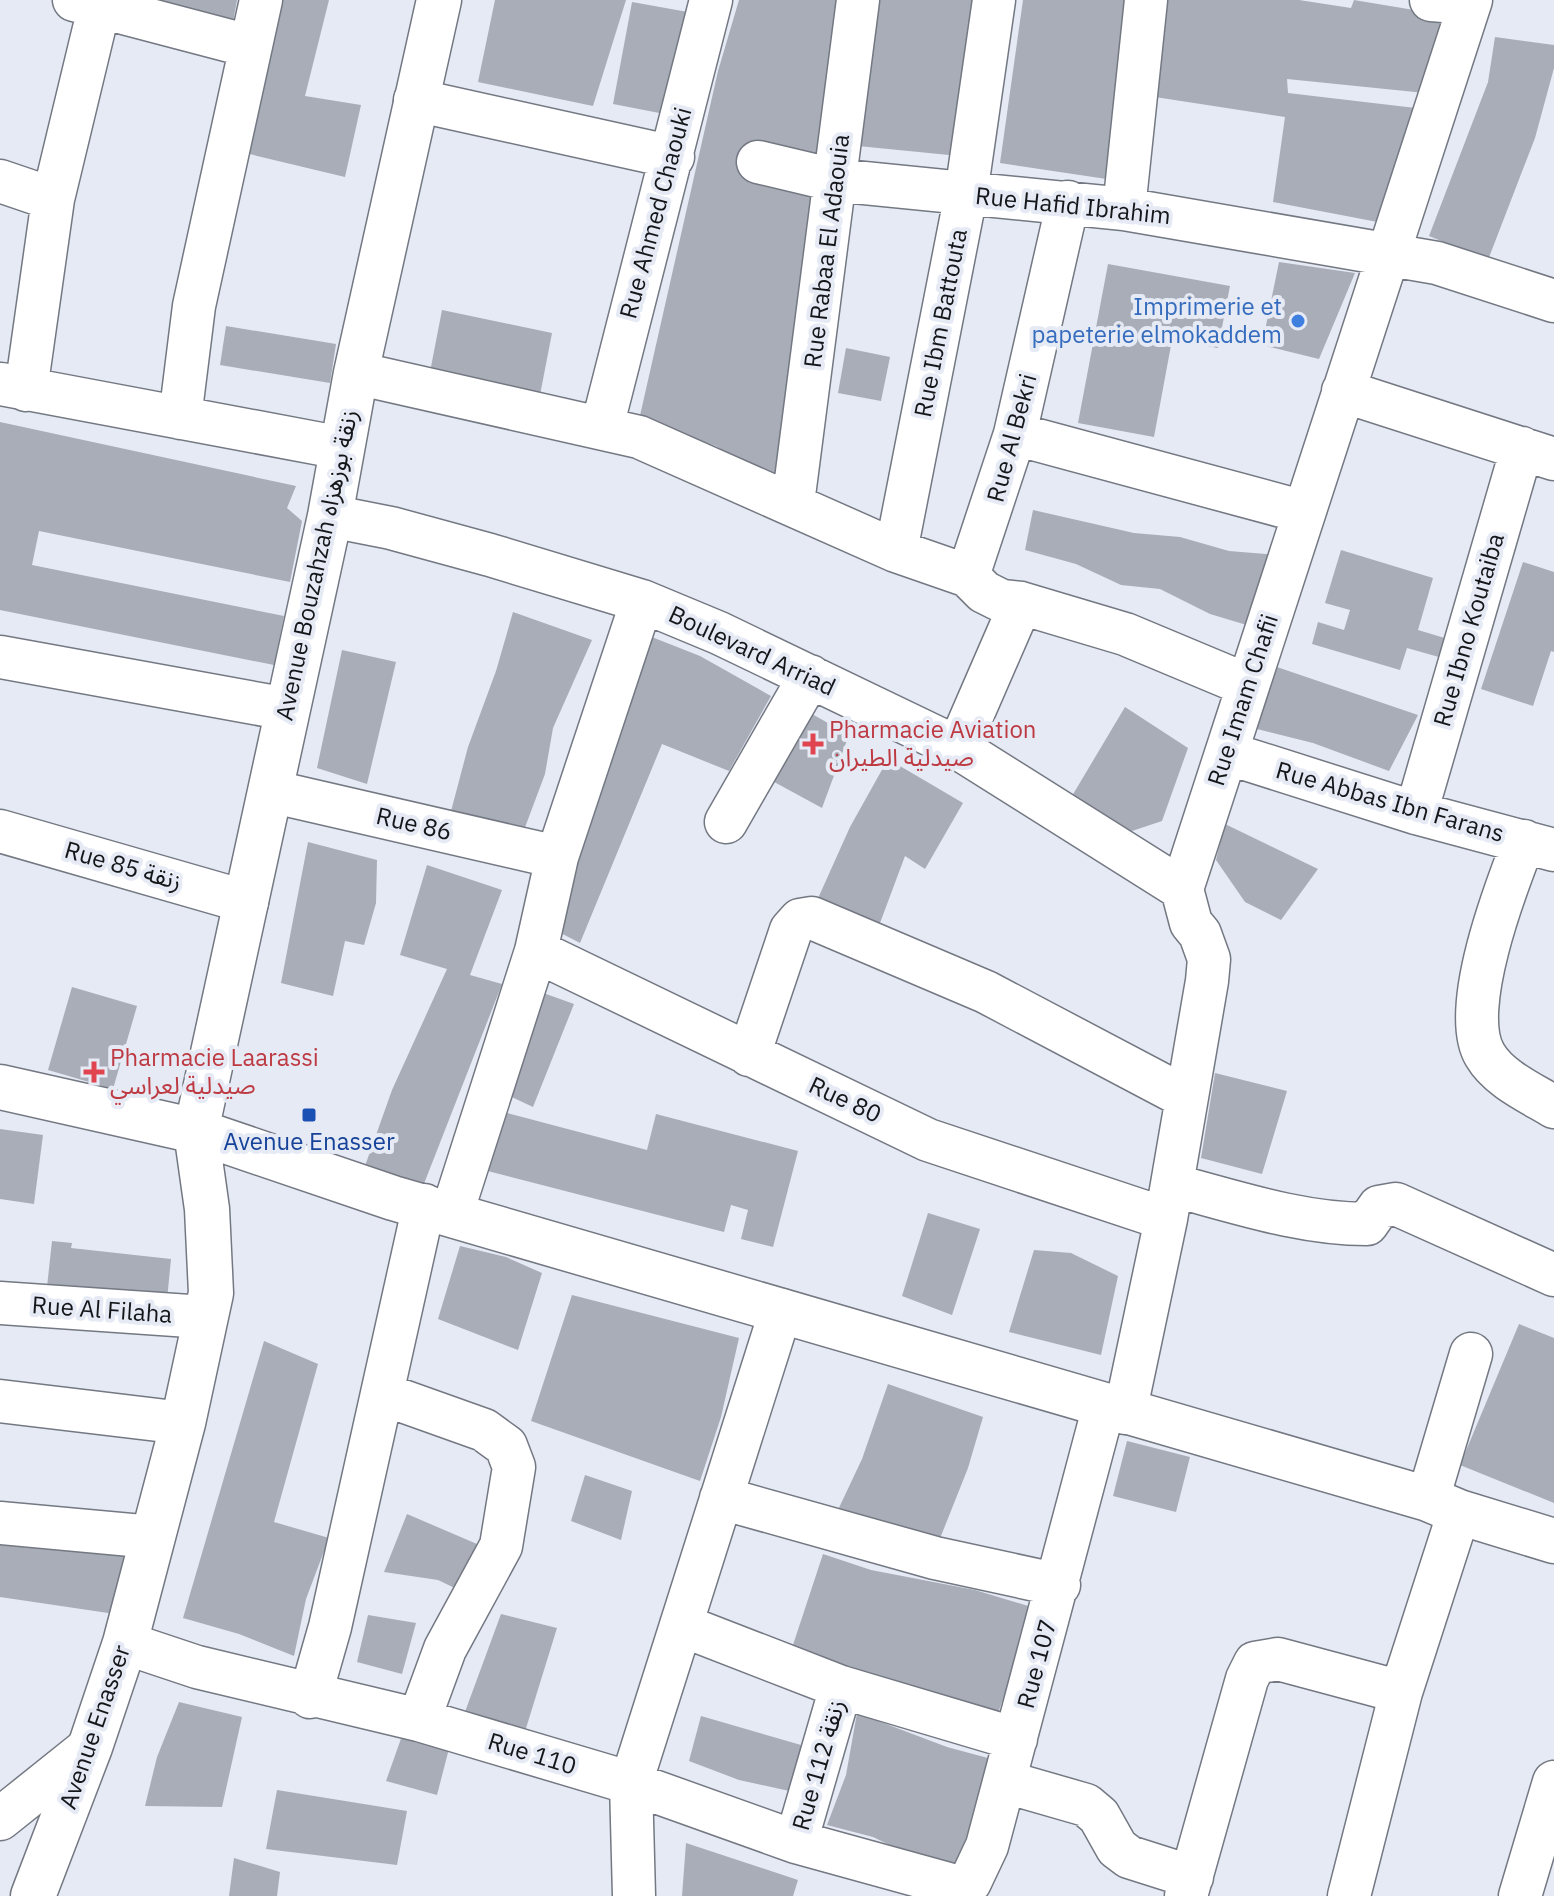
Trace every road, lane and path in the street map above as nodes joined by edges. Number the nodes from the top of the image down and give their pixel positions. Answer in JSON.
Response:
{"nodes":[{"id":1,"x":261,"y":0,"type":"edge"},
{"id":2,"x":439,"y":0,"type":"edge"},
{"id":3,"x":711,"y":0,"type":"edge"},
{"id":4,"x":858,"y":0,"type":"edge"},
{"id":5,"x":994,"y":0,"type":"edge"},
{"id":6,"x":1146,"y":0,"type":"edge"},
{"id":7,"x":1457,"y":1,"type":"edge"},
{"id":8,"x":86,"y":4,"type":"edge"},
{"id":9,"x":249,"y":46,"type":"junction"},
{"id":10,"x":415,"y":100,"type":"junction"},
{"id":11,"x":673,"y":157,"type":"junction"},
{"id":12,"x":758,"y":162,"type":"dead end"},
{"id":13,"x":834,"y":180,"type":"junction"},
{"id":14,"x":0,"y":181,"type":"edge"},
{"id":15,"x":966,"y":194,"type":"junction"},
{"id":16,"x":53,"y":199,"type":"junction"},
{"id":17,"x":1068,"y":202,"type":"junction"},
{"id":18,"x":1124,"y":209,"type":"junction"},
{"id":19,"x":1387,"y":256,"type":"junction"},
{"id":20,"x":1552,"y":293,"type":"edge"},
{"id":21,"x":356,"y":373,"type":"junction"},
{"id":22,"x":13,"y":387,"type":"edge"},
{"id":23,"x":1343,"y":391,"type":"junction"},
{"id":24,"x":180,"y":418,"type":"junction"},
{"id":25,"x":602,"y":427,"type":"junction"},
{"id":26,"x":1015,"y":434,"type":"junction"},
{"id":27,"x":342,"y":448,"type":"junction"},
{"id":28,"x":1538,"y":454,"type":"edge"},
{"id":29,"x":793,"y":503,"type":"junction"},
{"id":30,"x":1304,"y":512,"type":"junction"},
{"id":31,"x":330,"y":516,"type":"junction"},
{"id":32,"x":896,"y":551,"type":"junction"},
{"id":33,"x":968,"y":576,"type":"junction"},
{"id":34,"x":642,"y":601,"type":"junction"},
{"id":35,"x":1021,"y":603,"type":"junction"},
{"id":36,"x":0,"y":657,"type":"edge"},
{"id":37,"x":810,"y":676,"type":"junction"},
{"id":38,"x":1247,"y":685,"type":"junction"},
{"id":39,"x":287,"y":709,"type":"junction"},
{"id":40,"x":958,"y":748,"type":"junction"},
{"id":41,"x":1227,"y":753,"type":"junction"},
{"id":42,"x":270,"y":791,"type":"junction"},
{"id":43,"x":1416,"y":813,"type":"junction"},
{"id":44,"x":726,"y":822,"type":"dead end"},
{"id":45,"x":0,"y":831,"type":"edge"},
{"id":46,"x":1539,"y":845,"type":"edge"},
{"id":47,"x":557,"y":857,"type":"junction"},
{"id":48,"x":1182,"y":889,"type":"junction"},
{"id":49,"x":247,"y":902,"type":"junction"},
{"id":50,"x":536,"y":951,"type":"junction"},
{"id":51,"x":749,"y":1055,"type":"junction"},
{"id":52,"x":0,"y":1087,"type":"edge"},
{"id":53,"x":1185,"y":1097,"type":"junction"},
{"id":54,"x":1554,"y":1107,"type":"edge"},
{"id":55,"x":196,"y":1131,"type":"junction"},
{"id":56,"x":1169,"y":1202,"type":"junction"},
{"id":57,"x":438,"y":1209,"type":"junction"},
{"id":58,"x":1554,"y":1275,"type":"edge"},
{"id":59,"x":0,"y":1303,"type":"edge"},
{"id":60,"x":781,"y":1310,"type":"junction"},
{"id":61,"x":204,"y":1317,"type":"junction"},
{"id":62,"x":1471,"y":1354,"type":"dead end"},
{"id":63,"x":383,"y":1394,"type":"junction"},
{"id":64,"x":0,"y":1401,"type":"edge"},
{"id":65,"x":1114,"y":1410,"type":"junction"},
{"id":66,"x":183,"y":1423,"type":"junction"},
{"id":67,"x":721,"y":1498,"type":"junction"},
{"id":68,"x":1444,"y":1506,"type":"junction"},
{"id":69,"x":0,"y":1523,"type":"edge"},
{"id":70,"x":153,"y":1537,"type":"junction"},
{"id":71,"x":1554,"y":1541,"type":"edge"},
{"id":72,"x":1059,"y":1585,"type":"junction"},
{"id":73,"x":681,"y":1625,"type":"junction"},
{"id":74,"x":125,"y":1643,"type":"junction"},
{"id":75,"x":841,"y":1687,"type":"junction"},
{"id":76,"x":1401,"y":1692,"type":"junction"},
{"id":77,"x":310,"y":1697,"type":"junction"},
{"id":78,"x":419,"y":1720,"type":"junction"},
{"id":79,"x":1016,"y":1739,"type":"junction"},
{"id":80,"x":90,"y":1747,"type":"junction"},
{"id":81,"x":1006,"y":1782,"type":"junction"},
{"id":82,"x":1554,"y":1782,"type":"edge"},
{"id":83,"x":631,"y":1783,"type":"junction"},
{"id":84,"x":0,"y":1819,"type":"edge"},
{"id":85,"x":796,"y":1842,"type":"junction"},
{"id":86,"x":934,"y":1883,"type":"joint"},
{"id":87,"x":1189,"y":1886,"type":"edge"},
{"id":88,"x":1359,"y":1894,"type":"edge"},
{"id":89,"x":33,"y":1896,"type":"edge"},
{"id":90,"x":634,"y":1896,"type":"edge"},
{"id":91,"x":1520,"y":1896,"type":"edge"}],
"edges":[{"from":1,"to":9,"type":"street"},
{"from":2,"to":10,"type":"street","name":"Avenue Bouzahzah زنقة بوزهزاه"},
{"from":3,"to":11,"type":"street","name":"Rue Ahmed Chaouki"},
{"from":4,"to":13,"type":"street","name":"Rue Rabaa El Adaouia"},
{"from":5,"to":15,"type":"street","name":"Rue Ibm Battouta"},
{"from":6,"to":18,"type":"street"},
{"from":7,"to":19,"type":"street","name":"Rue Imam Chafii"},
{"from":8,"to":9,"type":"street"},
{"from":8,"to":16,"type":"street"},
{"from":9,"to":24,"type":"street"},
{"from":10,"to":11,"type":"street"},
{"from":10,"to":21,"type":"street","name":"Avenue Bouzahzah زنقة بوزهزاه"},
{"from":11,"to":25,"type":"street","name":"Rue Ahmed Chaouki"},
{"from":12,"to":13,"type":"street","name":"Rue Hafid Ibrahim"},
{"from":13,"to":15,"type":"street","name":"Rue Hafid Ibrahim"},
{"from":13,"to":29,"type":"street","name":"Rue Rabaa El Adaouia"},
{"from":14,"to":16,"type":"street"},
{"from":15,"to":17,"type":"street","name":"Rue Hafid Ibrahim"},
{"from":15,"to":32,"type":"street","name":"Rue Ibm Battouta"},
{"from":16,"to":22,"type":"street"},
{"from":17,"to":18,"type":"street","name":"Rue Hafid Ibrahim"},
{"from":17,"to":26,"type":"street","name":"Rue Al Bekri"},
{"from":18,"to":19,"type":"street","name":"Rue Hafid Ibrahim"},
{"from":19,"to":20,"type":"street","name":"Rue Hafid Ibrahim"},
{"from":19,"to":23,"type":"street","name":"Rue Imam Chafii"},
{"from":21,"to":25,"type":"street"},
{"from":21,"to":27,"type":"street","name":"Avenue Bouzahzah زنقة بوزهزاه"},
{"from":22,"to":24,"type":"street"},
{"from":23,"to":28,"type":"street"},
{"from":23,"to":30,"type":"street","name":"Rue Imam Chafii"},
{"from":24,"to":27,"type":"street"},
{"from":25,"to":29,"type":"street"},
{"from":26,"to":30,"type":"street"},
{"from":26,"to":33,"type":"street","name":"Rue Al Bekri"},
{"from":27,"to":31,"type":"street","name":"Avenue Bouzahzah زنقة بوزهزاه"},
{"from":28,"to":43,"type":"street","name":"Rue Ibno Koutaiba"},
{"from":29,"to":32,"type":"street"},
{"from":30,"to":38,"type":"street","name":"Rue Imam Chafii"},
{"from":31,"to":34,"type":"street","name":"Boulevard Arriad"},
{"from":31,"to":39,"type":"street","name":"Avenue Bouzahzah زنقة بوزهزاه"},
{"from":32,"to":33,"type":"street"},
{"from":33,"to":35,"type":"street"},
{"from":34,"to":37,"type":"street","name":"Boulevard Arriad"},
{"from":34,"to":47,"type":"street"},
{"from":35,"to":38,"type":"street"},
{"from":35,"to":40,"type":"street"},
{"from":36,"to":39,"type":"street"},
{"from":37,"to":40,"type":"street","name":"Boulevard Arriad"},
{"from":37,"to":44,"type":"street"},
{"from":38,"to":41,"type":"street","name":"Rue Imam Chafii"},
{"from":39,"to":42,"type":"street","name":"Avenue Bouzahzah زنقة بوزهزاه"},
{"from":40,"to":48,"type":"street","name":"Boulevard Arriad"},
{"from":41,"to":43,"type":"street","name":"Rue Abbas Ibn Farans"},
{"from":41,"to":48,"type":"street","name":"Rue Imam Chafii"},
{"from":42,"to":47,"type":"street","name":"Rue 86"},
{"from":42,"to":49,"type":"street","name":"Avenue Bouzahzah زنقة بوزهزاه"},
{"from":43,"to":46,"type":"street","name":"Rue Abbas Ibn Farans"},
{"from":45,"to":49,"type":"street","name":"Rue 85 زنقة"},
{"from":46,"to":54,"type":"street"},
{"from":47,"to":50,"type":"street"},
{"from":48,"to":53,"type":"street"},
{"from":49,"to":55,"type":"street","name":"Avenue Bouzahzah زنقة بوزهزاه"},
{"from":50,"to":51,"type":"street","name":"Rue 80"},
{"from":50,"to":57,"type":"street"},
{"from":51,"to":53,"type":"street"},
{"from":51,"to":56,"type":"street","name":"Rue 80"},
{"from":52,"to":55,"type":"street"},
{"from":53,"to":56,"type":"street"},
{"from":55,"to":57,"type":"street"},
{"from":55,"to":61,"type":"street","name":"Avenue Enasser"},
{"from":56,"to":58,"type":"street","name":"Rue 80"},
{"from":56,"to":65,"type":"street"},
{"from":57,"to":60,"type":"street"},
{"from":57,"to":63,"type":"street"},
{"from":59,"to":61,"type":"street","name":"Rue Al Filaha"},
{"from":60,"to":65,"type":"street"},
{"from":60,"to":67,"type":"street"},
{"from":61,"to":66,"type":"street","name":"Avenue Enasser"},
{"from":62,"to":68,"type":"street"},
{"from":63,"to":77,"type":"street"},
{"from":63,"to":78,"type":"street"},
{"from":64,"to":66,"type":"street"},
{"from":65,"to":68,"type":"street"},
{"from":65,"to":72,"type":"street","name":"Rue 107"},
{"from":66,"to":70,"type":"street","name":"Avenue Enasser"},
{"from":67,"to":72,"type":"street"},
{"from":67,"to":73,"type":"street"},
{"from":68,"to":71,"type":"street"},
{"from":68,"to":76,"type":"street"},
{"from":69,"to":70,"type":"street"},
{"from":70,"to":74,"type":"street","name":"Avenue Enasser"},
{"from":72,"to":79,"type":"street","name":"Rue 107"},
{"from":73,"to":75,"type":"street"},
{"from":73,"to":83,"type":"street"},
{"from":74,"to":77,"type":"street","name":"Rue 110"},
{"from":74,"to":80,"type":"street","name":"Avenue Enasser"},
{"from":75,"to":79,"type":"street"},
{"from":75,"to":85,"type":"street","name":"Rue 112 زنقة"},
{"from":76,"to":87,"type":"street"},
{"from":76,"to":88,"type":"street"},
{"from":77,"to":78,"type":"street","name":"Rue 110"},
{"from":78,"to":83,"type":"street","name":"Rue 110"},
{"from":79,"to":81,"type":"street","name":"Rue 107"},
{"from":80,"to":84,"type":"street"},
{"from":80,"to":89,"type":"street","name":"Avenue Enasser"},
{"from":81,"to":86,"type":"street","name":"Rue 107"},
{"from":81,"to":87,"type":"street"},
{"from":82,"to":91,"type":"street"},
{"from":83,"to":85,"type":"street","name":"Rue 110"},
{"from":83,"to":90,"type":"street"},
{"from":85,"to":86,"type":"street","name":"Rue 110"}]}
